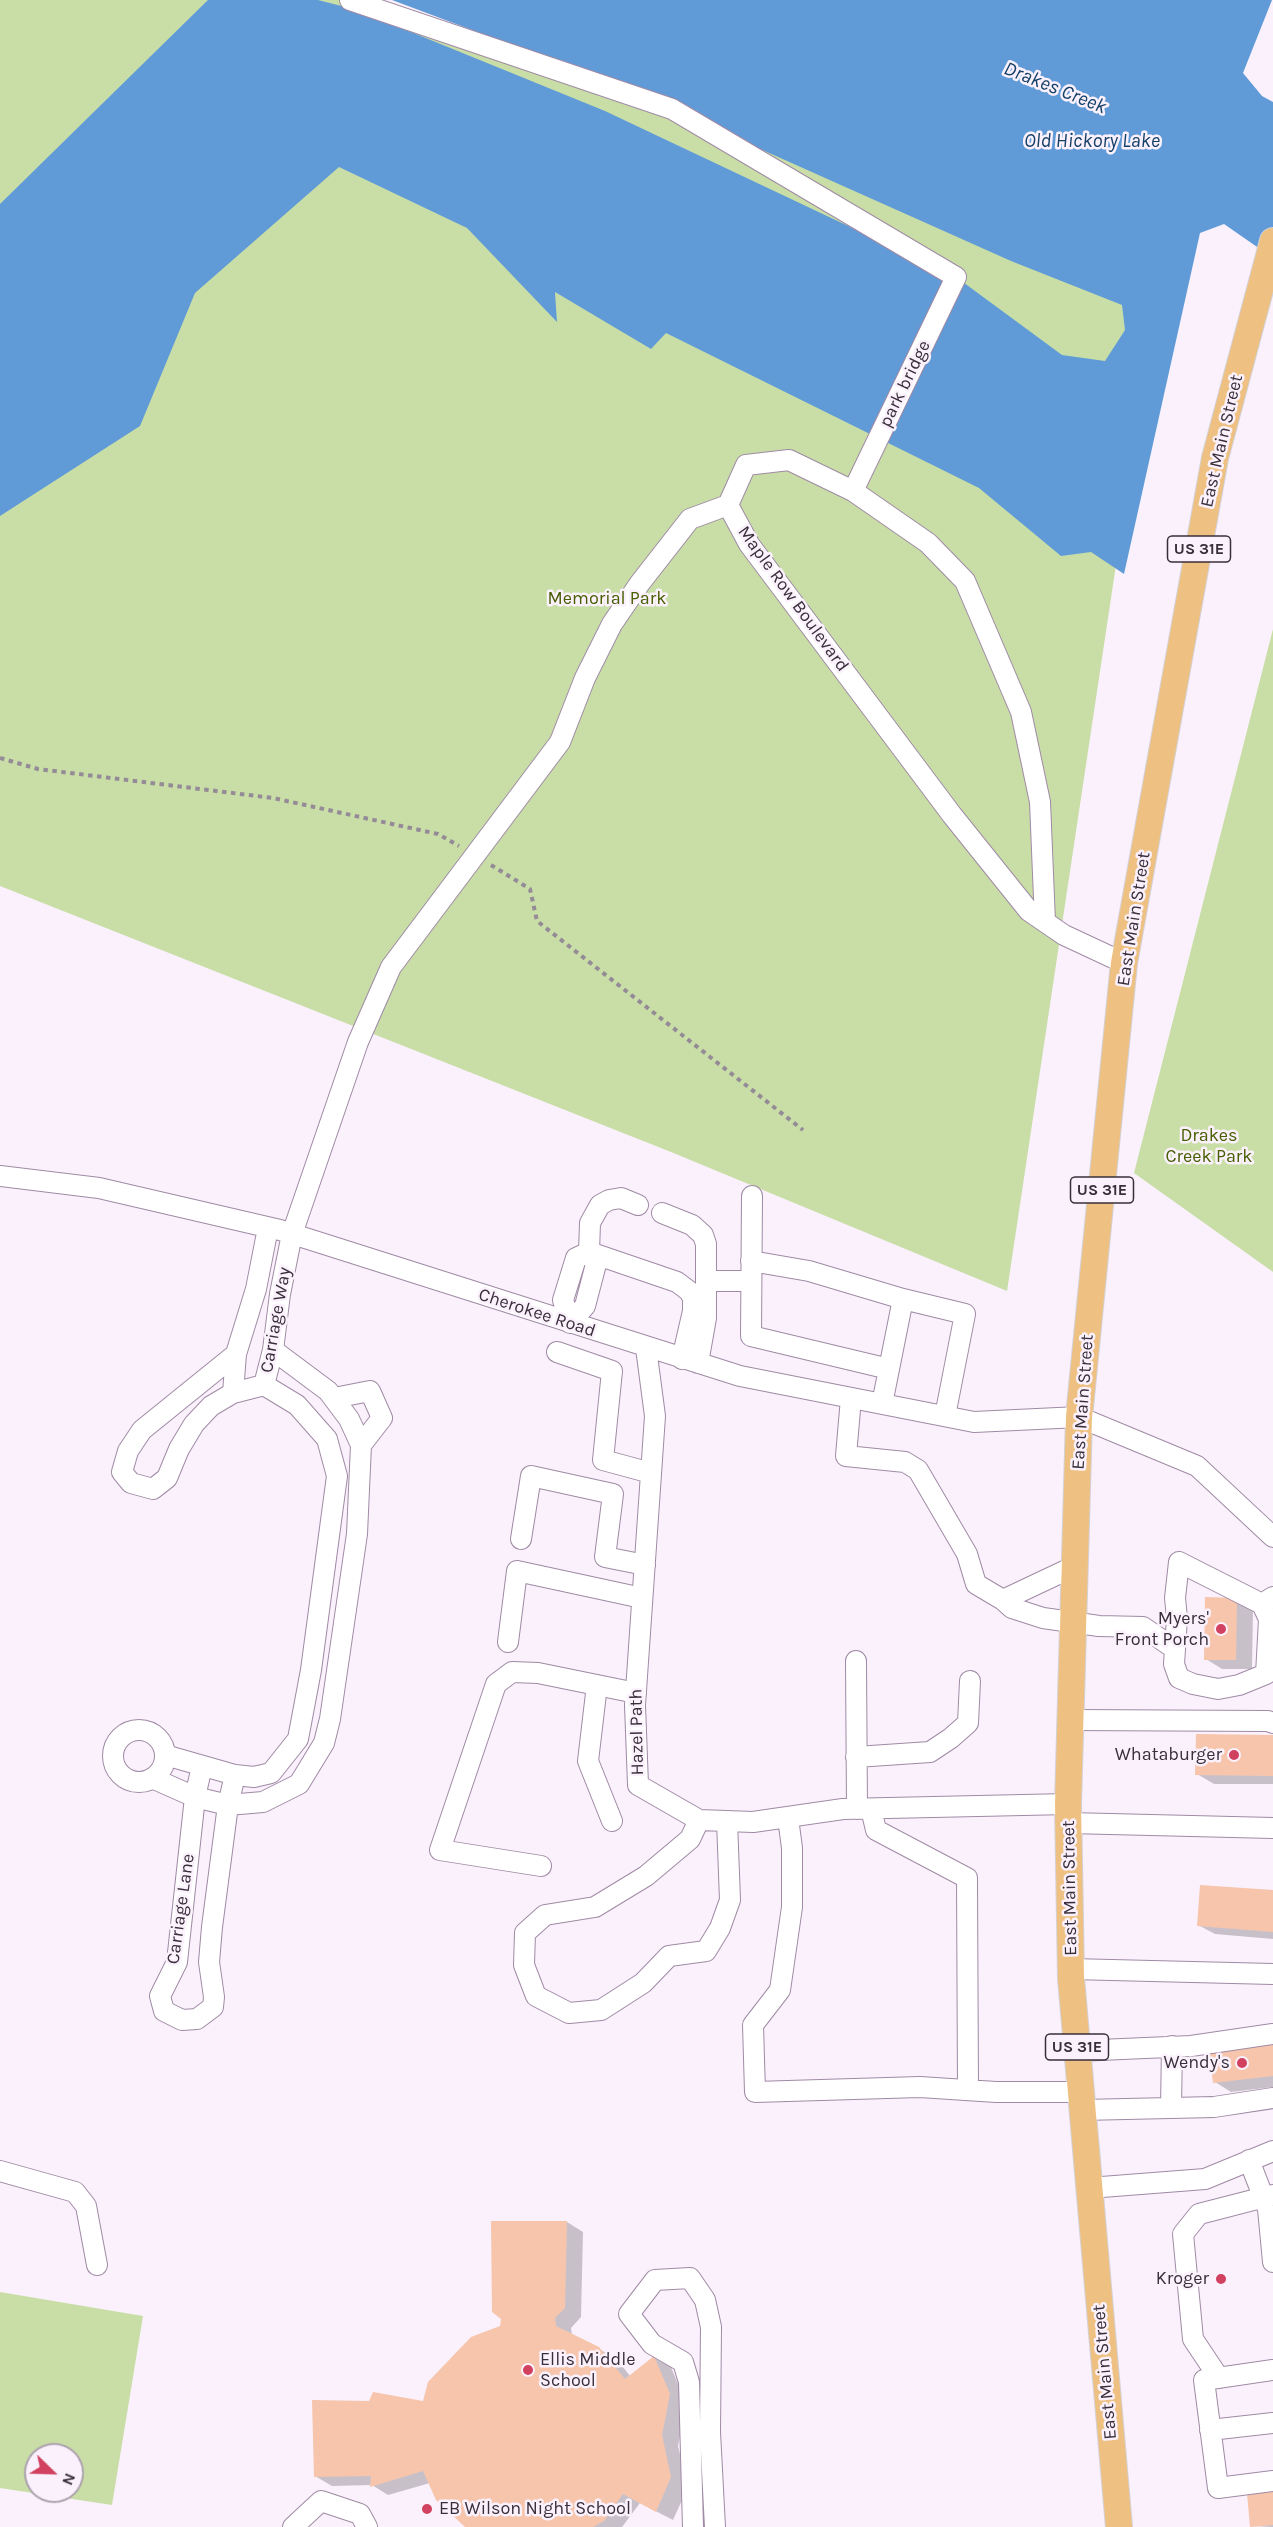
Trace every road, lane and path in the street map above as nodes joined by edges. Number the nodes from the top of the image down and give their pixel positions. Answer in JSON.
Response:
{"nodes":[{"id":1,"x":350,"y":0,"type":"edge"},
{"id":2,"x":1273,"y":241,"type":"edge"},
{"id":3,"x":853,"y":491,"type":"junction"},
{"id":4,"x":728,"y":505,"type":"junction"},
{"id":5,"x":1045,"y":922,"type":"junction"},
{"id":6,"x":1125,"y":963,"type":"junction"},
{"id":7,"x":0,"y":1176,"type":"edge"},
{"id":8,"x":752,"y":1196,"type":"dead end"},
{"id":9,"x":638,"y":1204,"type":"dead end"},
{"id":10,"x":662,"y":1213,"type":"dead end"},
{"id":11,"x":268,"y":1228,"type":"junction"},
{"id":12,"x":292,"y":1234,"type":"junction"},
{"id":13,"x":589,"y":1252,"type":"junction"},
{"id":14,"x":751,"y":1261,"type":"junction"},
{"id":15,"x":707,"y":1281,"type":"junction"},
{"id":16,"x":751,"y":1281,"type":"junction"},
{"id":17,"x":903,"y":1299,"type":"junction"},
{"id":18,"x":570,"y":1323,"type":"junction"},
{"id":19,"x":646,"y":1348,"type":"junction"},
{"id":20,"x":273,"y":1350,"type":"junction"},
{"id":21,"x":557,"y":1352,"type":"dead end"},
{"id":22,"x":236,"y":1354,"type":"junction"},
{"id":23,"x":690,"y":1361,"type":"junction"},
{"id":24,"x":889,"y":1369,"type":"junction"},
{"id":25,"x":264,"y":1385,"type":"junction"},
{"id":26,"x":233,"y":1392,"type":"junction"},
{"id":27,"x":334,"y":1398,"type":"junction"},
{"id":28,"x":851,"y":1398,"type":"junction"},
{"id":29,"x":882,"y":1404,"type":"junction"},
{"id":30,"x":945,"y":1416,"type":"junction"},
{"id":31,"x":1079,"y":1417,"type":"junction"},
{"id":32,"x":361,"y":1450,"type":"junction"},
{"id":33,"x":333,"y":1463,"type":"junction"},
{"id":34,"x":651,"y":1473,"type":"junction"},
{"id":35,"x":1273,"y":1537,"type":"edge"},
{"id":36,"x":521,"y":1539,"type":"dead end"},
{"id":37,"x":328,"y":1548,"type":"junction"},
{"id":38,"x":355,"y":1549,"type":"junction"},
{"id":39,"x":645,"y":1565,"type":"junction"},
{"id":40,"x":1075,"y":1566,"type":"junction"},
{"id":41,"x":642,"y":1598,"type":"junction"},
{"id":42,"x":1175,"y":1598,"type":"junction"},
{"id":43,"x":1003,"y":1600,"type":"junction"},
{"id":44,"x":1268,"y":1601,"type":"edge"},
{"id":45,"x":1074,"y":1623,"type":"junction"},
{"id":46,"x":1143,"y":1627,"type":"junction"},
{"id":47,"x":508,"y":1642,"type":"dead end"},
{"id":48,"x":1175,"y":1648,"type":"junction"},
{"id":49,"x":856,"y":1661,"type":"dead end"},
{"id":50,"x":311,"y":1670,"type":"junction"},
{"id":51,"x":337,"y":1672,"type":"junction"},
{"id":52,"x":970,"y":1681,"type":"dead end"},
{"id":53,"x":597,"y":1685,"type":"junction"},
{"id":54,"x":636,"y":1693,"type":"junction"},
{"id":55,"x":1071,"y":1720,"type":"junction"},
{"id":56,"x":1273,"y":1723,"type":"edge"},
{"id":57,"x":165,"y":1755,"type":"junction"},
{"id":58,"x":856,"y":1757,"type":"junction"},
{"id":59,"x":202,"y":1766,"type":"junction"},
{"id":60,"x":235,"y":1775,"type":"junction"},
{"id":61,"x":152,"y":1778,"type":"junction"},
{"id":62,"x":195,"y":1797,"type":"junction"},
{"id":63,"x":228,"y":1805,"type":"junction"},
{"id":64,"x":864,"y":1809,"type":"junction"},
{"id":65,"x":1069,"y":1814,"type":"junction"},
{"id":66,"x":788,"y":1818,"type":"junction"},
{"id":67,"x":699,"y":1820,"type":"junction"},
{"id":68,"x":612,"y":1821,"type":"dead end"},
{"id":69,"x":728,"y":1821,"type":"junction"},
{"id":70,"x":1273,"y":1828,"type":"edge"},
{"id":71,"x":541,"y":1866,"type":"dead end"},
{"id":72,"x":1071,"y":1969,"type":"junction"},
{"id":73,"x":1273,"y":1974,"type":"edge"},
{"id":74,"x":1273,"y":2034,"type":"edge"},
{"id":75,"x":1172,"y":2046,"type":"junction"},
{"id":76,"x":1077,"y":2051,"type":"junction"},
{"id":77,"x":968,"y":2090,"type":"junction"},
{"id":78,"x":1273,"y":2098,"type":"edge"},
{"id":79,"x":1081,"y":2101,"type":"junction"},
{"id":80,"x":1171,"y":2108,"type":"junction"},
{"id":81,"x":1273,"y":2151,"type":"edge"},
{"id":82,"x":1250,"y":2160,"type":"junction"},
{"id":83,"x":0,"y":2171,"type":"edge"},
{"id":84,"x":1089,"y":2188,"type":"junction"},
{"id":85,"x":1268,"y":2195,"type":"edge"},
{"id":86,"x":1273,"y":2256,"type":"edge"},
{"id":87,"x":97,"y":2265,"type":"dead end"},
{"id":88,"x":1273,"y":2370,"type":"edge"},
{"id":89,"x":1219,"y":2378,"type":"junction"},
{"id":90,"x":1273,"y":2423,"type":"edge"},
{"id":91,"x":1210,"y":2430,"type":"junction"},
{"id":92,"x":1273,"y":2481,"type":"edge"},
{"id":93,"x":293,"y":2527,"type":"edge"},
{"id":94,"x":367,"y":2527,"type":"edge"},
{"id":95,"x":693,"y":2527,"type":"edge"},
{"id":96,"x":715,"y":2527,"type":"edge"},
{"id":97,"x":1119,"y":2527,"type":"edge"}],
"edges":[{"from":1,"to":3,"type":"street","name":"park bridge"},
{"from":2,"to":6,"type":"main road","name":"East Main Street","number":"US 31E"},
{"from":3,"to":4,"type":"street"},
{"from":3,"to":5,"type":"street"},
{"from":4,"to":5,"type":"street","name":"Maple Row Boulevard"},
{"from":4,"to":12,"type":"street","name":"Carriage Way"},
{"from":5,"to":6,"type":"street","name":"Maple Row Boulevard"},
{"from":6,"to":31,"type":"main road","name":"East Main Street","number":"US 31E"},
{"from":7,"to":11,"type":"street","name":"Cherokee Road"},
{"from":8,"to":14,"type":"street"},
{"from":9,"to":13,"type":"street"},
{"from":10,"to":15,"type":"street"},
{"from":11,"to":12,"type":"street","name":"Cherokee Road"},
{"from":11,"to":22,"type":"street","name":"Carriage Way"},
{"from":12,"to":18,"type":"street","name":"Cherokee Road"},
{"from":12,"to":20,"type":"street","name":"Carriage Way"},
{"from":13,"to":18,"type":"street"},
{"from":13,"to":23,"type":"street"},
{"from":14,"to":16,"type":"street"},
{"from":14,"to":17,"type":"street"},
{"from":15,"to":16,"type":"street"},
{"from":15,"to":23,"type":"street"},
{"from":16,"to":24,"type":"street"},
{"from":17,"to":24,"type":"street"},
{"from":17,"to":30,"type":"street"},
{"from":18,"to":19,"type":"street","name":"Cherokee Road"},
{"from":19,"to":23,"type":"street","name":"Cherokee Road"},
{"from":19,"to":34,"type":"street","name":"Hazel Path"},
{"from":20,"to":25,"type":"street","name":"Carriage Way"},
{"from":20,"to":27,"type":"street"},
{"from":21,"to":34,"type":"street"},
{"from":22,"to":26,"type":"street","name":"Carriage Way"},
{"from":22,"to":26,"type":"street"},
{"from":23,"to":28,"type":"street","name":"Cherokee Road"},
{"from":24,"to":29,"type":"street"},
{"from":25,"to":26,"type":"street","name":"Carriage Way"},
{"from":25,"to":33,"type":"street"},
{"from":27,"to":32,"type":"street"},
{"from":27,"to":32,"type":"street"},
{"from":28,"to":29,"type":"street","name":"Cherokee Road"},
{"from":28,"to":43,"type":"street"},
{"from":29,"to":30,"type":"street","name":"Cherokee Road"},
{"from":30,"to":31,"type":"street","name":"Cherokee Road"},
{"from":31,"to":35,"type":"street"},
{"from":31,"to":40,"type":"main road","name":"East Main Street","number":"US 31E"},
{"from":32,"to":33,"type":"street"},
{"from":32,"to":38,"type":"street"},
{"from":33,"to":37,"type":"street"},
{"from":34,"to":39,"type":"street","name":"Hazel Path"},
{"from":36,"to":39,"type":"street"},
{"from":37,"to":38,"type":"street"},
{"from":37,"to":50,"type":"street"},
{"from":38,"to":51,"type":"street"},
{"from":39,"to":41,"type":"street","name":"Hazel Path"},
{"from":40,"to":43,"type":"street"},
{"from":40,"to":45,"type":"main road","name":"East Main Street","number":"US 31E"},
{"from":41,"to":47,"type":"street"},
{"from":41,"to":54,"type":"street","name":"Hazel Path"},
{"from":42,"to":44,"type":"street"},
{"from":42,"to":46,"type":"street"},
{"from":42,"to":48,"type":"street"},
{"from":43,"to":45,"type":"street"},
{"from":44,"to":48,"type":"street"},
{"from":45,"to":46,"type":"street"},
{"from":45,"to":55,"type":"main road","name":"East Main Street","number":"US 31E"},
{"from":46,"to":48,"type":"street"},
{"from":49,"to":58,"type":"street"},
{"from":50,"to":51,"type":"street"},
{"from":50,"to":60,"type":"street"},
{"from":51,"to":63,"type":"street"},
{"from":52,"to":58,"type":"street"},
{"from":53,"to":54,"type":"street"},
{"from":53,"to":68,"type":"street"},
{"from":53,"to":71,"type":"street"},
{"from":54,"to":67,"type":"street","name":"Hazel Path"},
{"from":55,"to":56,"type":"street"},
{"from":55,"to":65,"type":"main road","name":"East Main Street","number":"US 31E"},
{"from":57,"to":59,"type":"street"},
{"from":57,"to":61,"type":"street"},
{"from":57,"to":61,"type":"street"},
{"from":58,"to":64,"type":"street"},
{"from":59,"to":60,"type":"street"},
{"from":59,"to":62,"type":"street","name":"Carriage Lane"},
{"from":60,"to":63,"type":"street","name":"Carriage Lane"},
{"from":61,"to":62,"type":"street"},
{"from":62,"to":63,"type":"street"},
{"from":62,"to":63,"type":"street","name":"Carriage Lane"},
{"from":64,"to":65,"type":"street","name":"Hazel Path"},
{"from":64,"to":66,"type":"street","name":"Hazel Path"},
{"from":64,"to":77,"type":"street"},
{"from":65,"to":70,"type":"street","name":"Hazel Path"},
{"from":65,"to":72,"type":"main road","name":"East Main Street","number":"US 31E"},
{"from":66,"to":69,"type":"street","name":"Hazel Path"},
{"from":66,"to":77,"type":"street"},
{"from":67,"to":69,"type":"street","name":"Hazel Path"},
{"from":67,"to":69,"type":"street"},
{"from":72,"to":73,"type":"street"},
{"from":72,"to":76,"type":"main road","name":"East Main Street","number":"US 31E"},
{"from":74,"to":75,"type":"street"},
{"from":75,"to":76,"type":"street"},
{"from":75,"to":80,"type":"street"},
{"from":76,"to":79,"type":"main road","name":"East Main Street","number":"US 31E"},
{"from":77,"to":79,"type":"street"},
{"from":78,"to":80,"type":"street"},
{"from":79,"to":80,"type":"street"},
{"from":79,"to":84,"type":"main road","name":"East Main Street","number":"US 31E"},
{"from":81,"to":82,"type":"street"},
{"from":82,"to":84,"type":"street"},
{"from":82,"to":85,"type":"street"},
{"from":83,"to":87,"type":"street"},
{"from":84,"to":97,"type":"main road","name":"East Main Street","number":"US 31E"},
{"from":85,"to":86,"type":"street"},
{"from":85,"to":89,"type":"street"},
{"from":88,"to":89,"type":"street"},
{"from":89,"to":91,"type":"street"},
{"from":90,"to":91,"type":"street"},
{"from":91,"to":92,"type":"street"},
{"from":93,"to":94,"type":"street"},
{"from":95,"to":96,"type":"street"}]}
